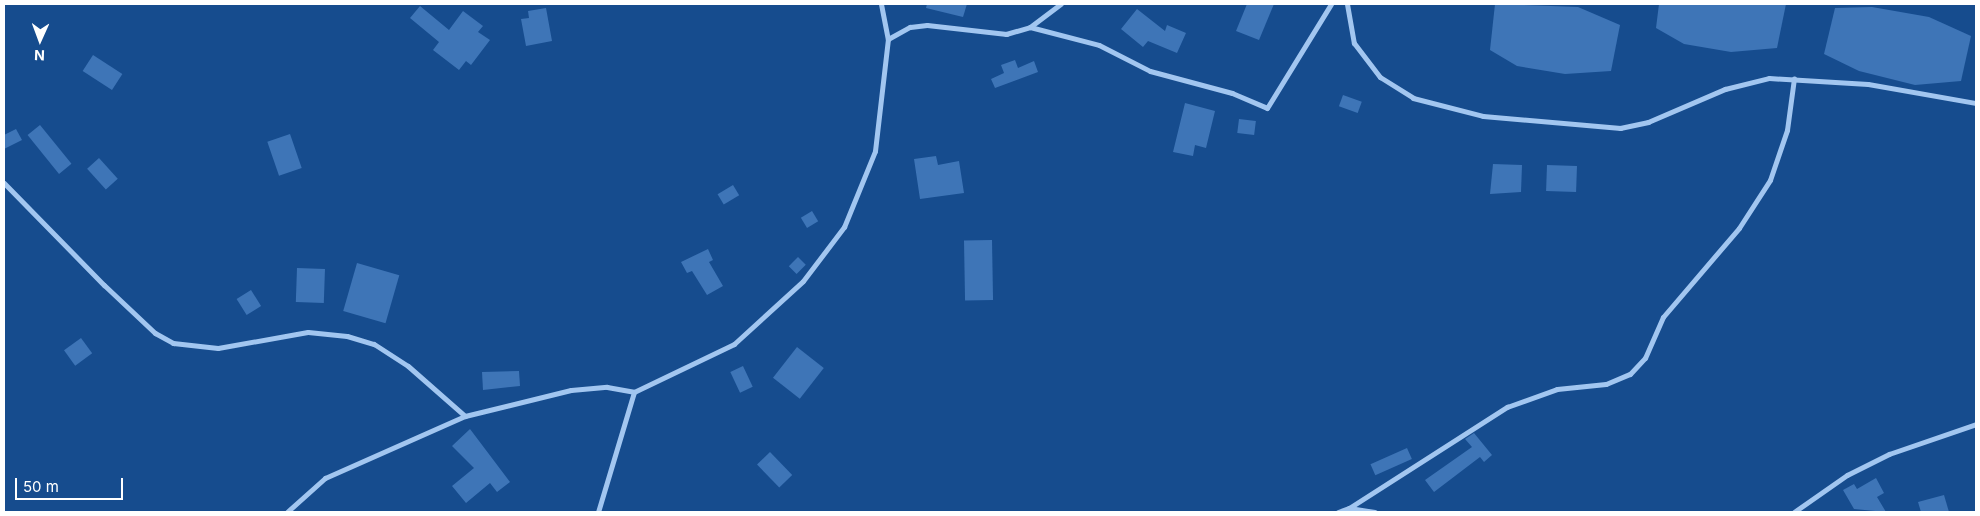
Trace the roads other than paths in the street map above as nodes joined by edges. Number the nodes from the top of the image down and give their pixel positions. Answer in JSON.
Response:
{"nodes":[{"id":1,"x":882,"y":4,"type":"edge"},
{"id":2,"x":1061,"y":4,"type":"edge"},
{"id":3,"x":1331,"y":4,"type":"edge"},
{"id":4,"x":1348,"y":4,"type":"edge"},
{"id":5,"x":1030,"y":27,"type":"junction"},
{"id":6,"x":888,"y":39,"type":"junction"},
{"id":7,"x":1794,"y":78,"type":"junction"},
{"id":8,"x":1976,"y":103,"type":"edge"},
{"id":9,"x":4,"y":183,"type":"edge"},
{"id":10,"x":634,"y":392,"type":"junction"},
{"id":11,"x":465,"y":416,"type":"junction"},
{"id":12,"x":1976,"y":424,"type":"edge"},
{"id":13,"x":1349,"y":508,"type":"junction"},
{"id":14,"x":287,"y":512,"type":"edge"},
{"id":15,"x":598,"y":512,"type":"edge"},
{"id":16,"x":1338,"y":512,"type":"edge"},
{"id":17,"x":1376,"y":512,"type":"edge"},
{"id":18,"x":1794,"y":512,"type":"edge"}],
"edges":[{"from":1,"to":6,"type":"street"},
{"from":2,"to":5,"type":"street"},
{"from":3,"to":5,"type":"street"},
{"from":4,"to":7,"type":"street"},
{"from":5,"to":6,"type":"street"},
{"from":6,"to":10,"type":"street"},
{"from":7,"to":8,"type":"street"},
{"from":7,"to":13,"type":"street"},
{"from":9,"to":11,"type":"street"},
{"from":10,"to":11,"type":"street"},
{"from":10,"to":15,"type":"street"},
{"from":11,"to":14,"type":"street"},
{"from":12,"to":18,"type":"street"},
{"from":13,"to":16,"type":"street"},
{"from":13,"to":17,"type":"street"}]}
